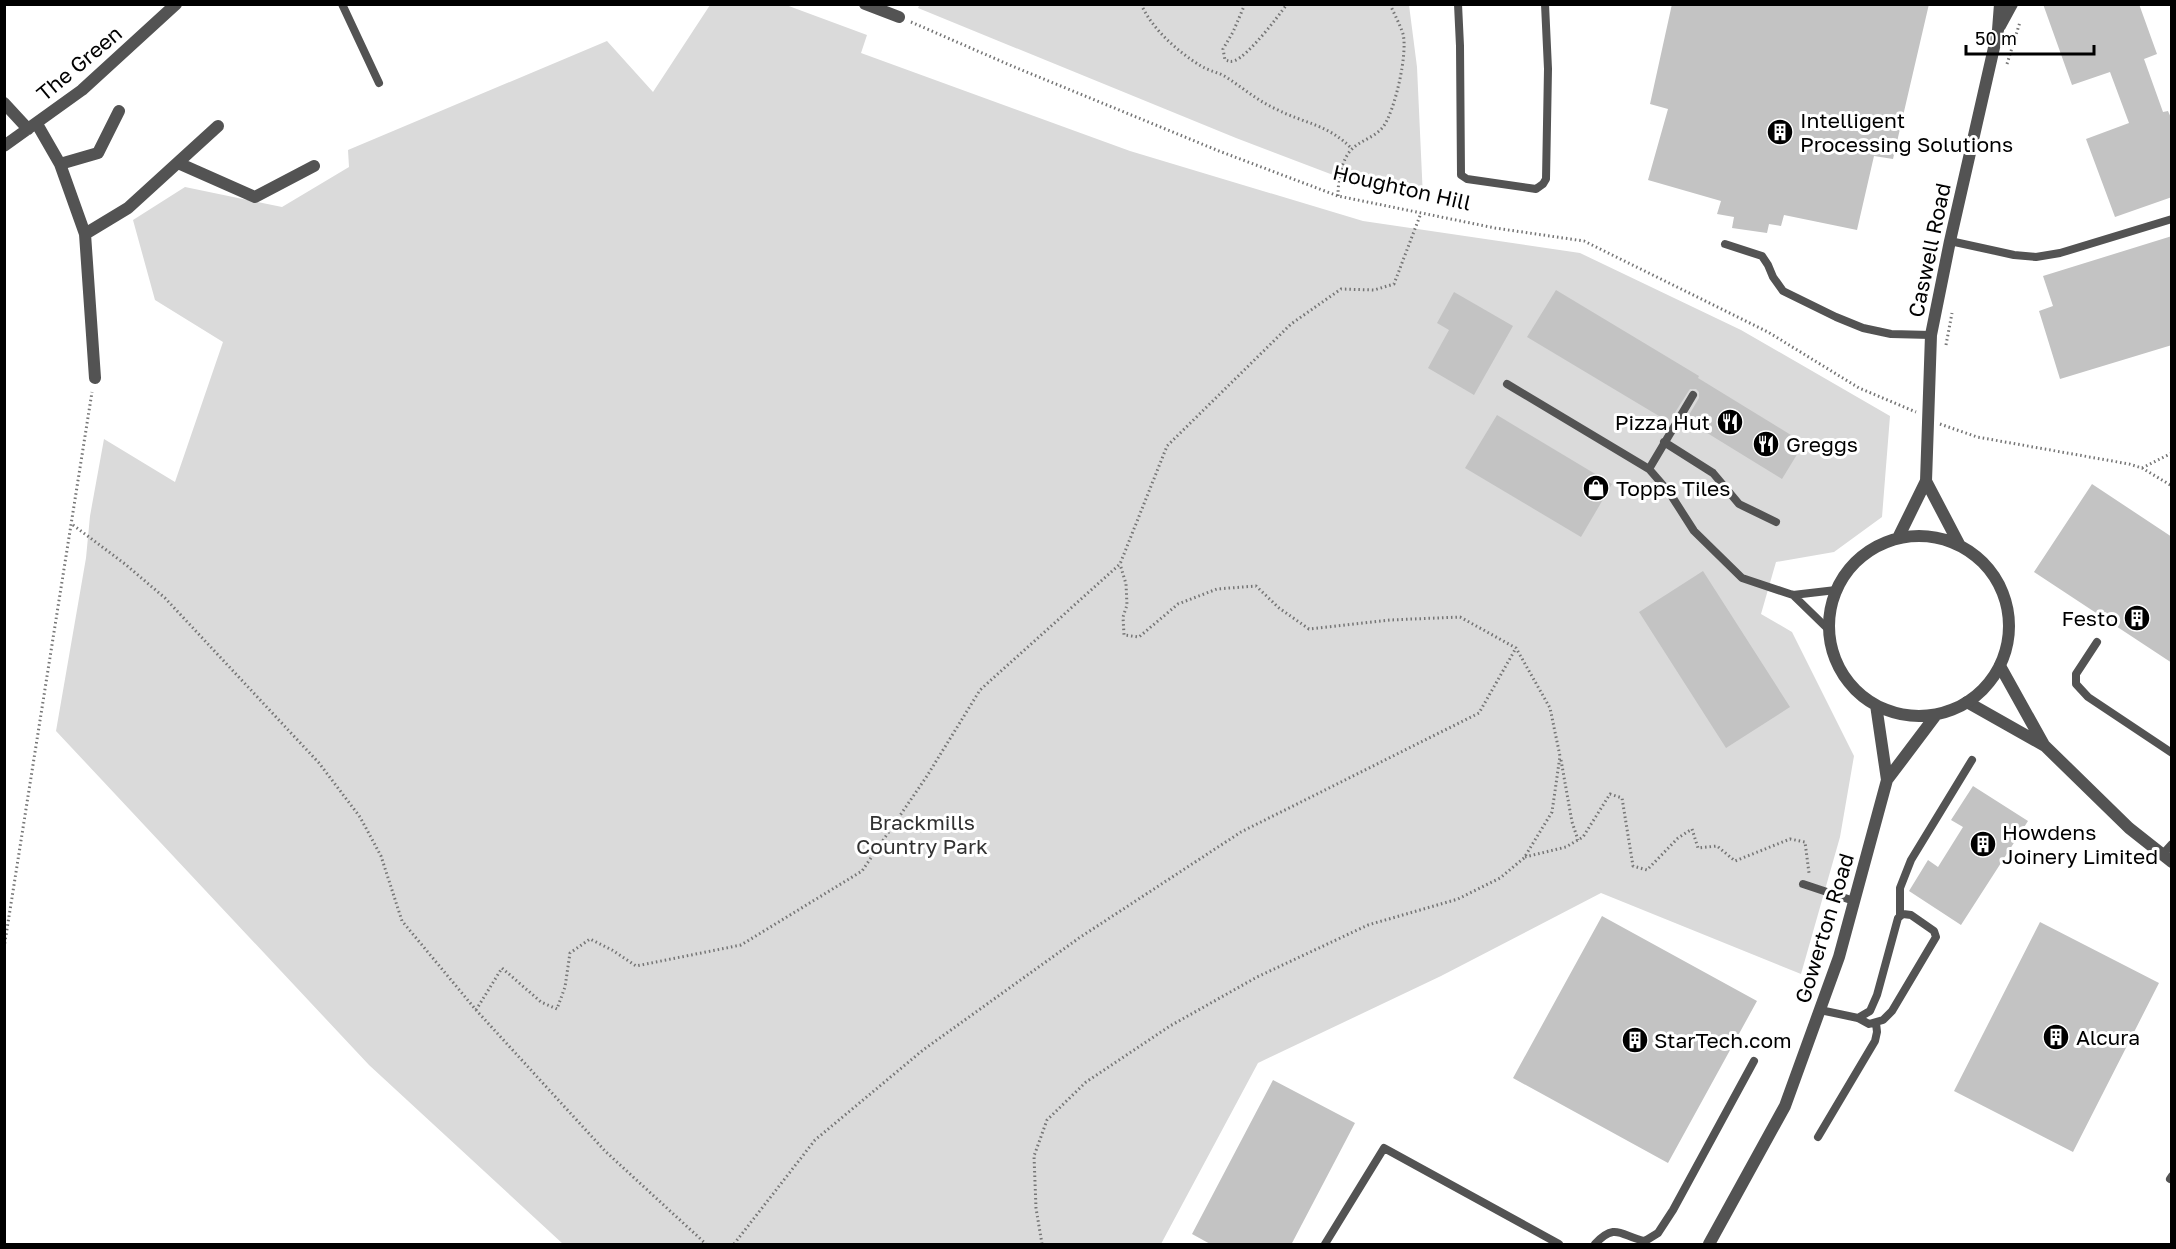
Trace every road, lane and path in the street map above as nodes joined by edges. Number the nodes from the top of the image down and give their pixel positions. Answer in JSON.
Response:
{"nodes":[{"id":1,"x":176,"y":4,"type":"edge"},
{"id":2,"x":342,"y":4,"type":"edge"},
{"id":3,"x":865,"y":4,"type":"edge"},
{"id":4,"x":1142,"y":4,"type":"edge"},
{"id":5,"x":1245,"y":4,"type":"edge"},
{"id":6,"x":1287,"y":4,"type":"edge"},
{"id":7,"x":1389,"y":4,"type":"edge"},
{"id":8,"x":1458,"y":4,"type":"edge"},
{"id":9,"x":1545,"y":4,"type":"edge"},
{"id":10,"x":2000,"y":4,"type":"edge"},
{"id":11,"x":2012,"y":4,"type":"edge"},
{"id":12,"x":899,"y":17,"type":"joint"},
{"id":13,"x":2020,"y":22,"type":"dead end"},
{"id":14,"x":1998,"y":30,"type":"junction"},
{"id":15,"x":2007,"y":64,"type":"dead end"},
{"id":16,"x":379,"y":83,"type":"dead end"},
{"id":17,"x":4,"y":103,"type":"edge"},
{"id":18,"x":119,"y":111,"type":"dead end"},
{"id":19,"x":32,"y":126,"type":"junction"},
{"id":20,"x":218,"y":126,"type":"dead end"},
{"id":21,"x":4,"y":146,"type":"edge"},
{"id":22,"x":1352,"y":149,"type":"junction"},
{"id":23,"x":178,"y":163,"type":"junction"},
{"id":24,"x":60,"y":164,"type":"junction"},
{"id":25,"x":314,"y":166,"type":"dead end"},
{"id":26,"x":1338,"y":196,"type":"junction"},
{"id":27,"x":1421,"y":213,"type":"junction"},
{"id":28,"x":2172,"y":219,"type":"edge"},
{"id":29,"x":85,"y":234,"type":"junction"},
{"id":30,"x":1950,"y":241,"type":"junction"},
{"id":31,"x":1725,"y":243,"type":"dead end"},
{"id":32,"x":1952,"y":312,"type":"dead end"},
{"id":33,"x":1931,"y":335,"type":"junction"},
{"id":34,"x":1946,"y":346,"type":"dead end"},
{"id":35,"x":94,"y":378,"type":"joint"},
{"id":36,"x":1507,"y":384,"type":"dead end"},
{"id":37,"x":1693,"y":395,"type":"dead end"},
{"id":38,"x":1889,"y":400,"type":"dead end"},
{"id":39,"x":1942,"y":414,"type":"dead end"},
{"id":40,"x":1664,"y":442,"type":"junction"},
{"id":41,"x":2172,"y":453,"type":"edge"},
{"id":42,"x":2142,"y":468,"type":"junction"},
{"id":43,"x":1649,"y":469,"type":"junction"},
{"id":44,"x":1926,"y":481,"type":"junction"},
{"id":45,"x":2172,"y":486,"type":"edge"},
{"id":46,"x":1776,"y":522,"type":"dead end"},
{"id":47,"x":73,"y":525,"type":"junction"},
{"id":48,"x":1898,"y":537,"type":"junction"},
{"id":49,"x":1959,"y":544,"type":"junction"},
{"id":50,"x":1120,"y":564,"type":"junction"},
{"id":51,"x":1836,"y":590,"type":"junction"},
{"id":52,"x":1793,"y":595,"type":"junction"},
{"id":53,"x":1829,"y":630,"type":"junction"},
{"id":54,"x":2097,"y":642,"type":"dead end"},
{"id":55,"x":1516,"y":648,"type":"junction"},
{"id":56,"x":2000,"y":666,"type":"junction"},
{"id":57,"x":1967,"y":702,"type":"junction"},
{"id":58,"x":1876,"y":705,"type":"junction"},
{"id":59,"x":1936,"y":714,"type":"junction"},
{"id":60,"x":2045,"y":746,"type":"junction"},
{"id":61,"x":2172,"y":753,"type":"edge"},
{"id":62,"x":1560,"y":756,"type":"junction"},
{"id":63,"x":1972,"y":760,"type":"dead end"},
{"id":64,"x":1887,"y":780,"type":"junction"},
{"id":65,"x":1578,"y":840,"type":"junction"},
{"id":66,"x":2172,"y":844,"type":"edge"},
{"id":67,"x":1524,"y":858,"type":"junction"},
{"id":68,"x":2167,"y":859,"type":"edge"},
{"id":69,"x":1806,"y":885,"type":"joint"},
{"id":70,"x":1854,"y":901,"type":"junction"},
{"id":71,"x":1900,"y":916,"type":"junction"},
{"id":72,"x":4,"y":948,"type":"edge"},
{"id":73,"x":476,"y":1010,"type":"junction"},
{"id":74,"x":1820,"y":1010,"type":"junction"},
{"id":75,"x":1858,"y":1018,"type":"junction"},
{"id":76,"x":1876,"y":1023,"type":"junction"},
{"id":77,"x":1754,"y":1061,"type":"dead end"},
{"id":78,"x":1818,"y":1137,"type":"dead end"},
{"id":79,"x":706,"y":1245,"type":"edge"},
{"id":80,"x":735,"y":1245,"type":"edge"},
{"id":81,"x":1042,"y":1245,"type":"edge"},
{"id":82,"x":1325,"y":1245,"type":"edge"},
{"id":83,"x":1559,"y":1245,"type":"edge"},
{"id":84,"x":1595,"y":1245,"type":"edge"},
{"id":85,"x":1709,"y":1245,"type":"edge"}],
"edges":[{"from":1,"to":19,"type":"street","name":"The Green"},
{"from":2,"to":16,"type":"lane"},
{"from":3,"to":12,"type":"street"},
{"from":4,"to":22,"type":"path"},
{"from":5,"to":6,"type":"path"},
{"from":7,"to":22,"type":"path"},
{"from":8,"to":9,"type":"lane"},
{"from":10,"to":14,"type":"street","name":"Caswell Road"},
{"from":11,"to":14,"type":"street","name":"Caswell Road"},
{"from":12,"to":26,"type":"path","name":"Houghton Hill"},
{"from":13,"to":15,"type":"path"},
{"from":14,"to":30,"type":"street","name":"Caswell Road"},
{"from":17,"to":19,"type":"street"},
{"from":18,"to":24,"type":"street"},
{"from":19,"to":21,"type":"street","name":"The Green"},
{"from":19,"to":24,"type":"street"},
{"from":20,"to":23,"type":"street"},
{"from":22,"to":26,"type":"path"},
{"from":23,"to":25,"type":"street"},
{"from":23,"to":29,"type":"street"},
{"from":24,"to":29,"type":"street"},
{"from":26,"to":27,"type":"path","name":"Houghton Hill"},
{"from":27,"to":38,"type":"path","name":"Houghton Hill"},
{"from":27,"to":50,"type":"path"},
{"from":28,"to":30,"type":"lane"},
{"from":29,"to":35,"type":"street"},
{"from":30,"to":33,"type":"street","name":"Caswell Road"},
{"from":31,"to":33,"type":"lane"},
{"from":32,"to":34,"type":"path"},
{"from":33,"to":44,"type":"street","name":"Caswell Road"},
{"from":35,"to":47,"type":"path"},
{"from":36,"to":43,"type":"lane"},
{"from":37,"to":40,"type":"lane"},
{"from":39,"to":42,"type":"path"},
{"from":40,"to":43,"type":"lane"},
{"from":40,"to":46,"type":"lane"},
{"from":41,"to":42,"type":"path"},
{"from":42,"to":45,"type":"path"},
{"from":43,"to":52,"type":"lane"},
{"from":44,"to":48,"type":"street","name":"Caswell Road"},
{"from":44,"to":49,"type":"street","name":"Caswell Road"},
{"from":47,"to":72,"type":"path"},
{"from":47,"to":73,"type":"path"},
{"from":48,"to":49,"type":"street"},
{"from":48,"to":51,"type":"street"},
{"from":49,"to":56,"type":"street"},
{"from":50,"to":55,"type":"path"},
{"from":50,"to":73,"type":"path"},
{"from":51,"to":52,"type":"lane"},
{"from":51,"to":53,"type":"street"},
{"from":52,"to":53,"type":"lane"},
{"from":53,"to":58,"type":"street"},
{"from":54,"to":61,"type":"lane"},
{"from":55,"to":62,"type":"path"},
{"from":55,"to":80,"type":"path"},
{"from":56,"to":57,"type":"street"},
{"from":56,"to":60,"type":"street"},
{"from":57,"to":59,"type":"street"},
{"from":57,"to":60,"type":"street"},
{"from":58,"to":59,"type":"street"},
{"from":58,"to":64,"type":"street","name":"Gowerton Road"},
{"from":59,"to":64,"type":"street","name":"Gowerton Road"},
{"from":60,"to":68,"type":"street"},
{"from":62,"to":65,"type":"path"},
{"from":62,"to":67,"type":"path"},
{"from":63,"to":71,"type":"lane"},
{"from":64,"to":70,"type":"street","name":"Gowerton Road"},
{"from":65,"to":67,"type":"path"},
{"from":65,"to":69,"type":"path"},
{"from":66,"to":68,"type":"lane"},
{"from":67,"to":81,"type":"path"},
{"from":69,"to":70,"type":"lane"},
{"from":70,"to":74,"type":"street","name":"Gowerton Road"},
{"from":71,"to":75,"type":"lane"},
{"from":71,"to":76,"type":"lane"},
{"from":73,"to":79,"type":"path"},
{"from":74,"to":75,"type":"lane"},
{"from":74,"to":85,"type":"street","name":"Gowerton Road"},
{"from":75,"to":76,"type":"lane"},
{"from":76,"to":78,"type":"lane"},
{"from":77,"to":84,"type":"lane"},
{"from":82,"to":83,"type":"lane"}]}
